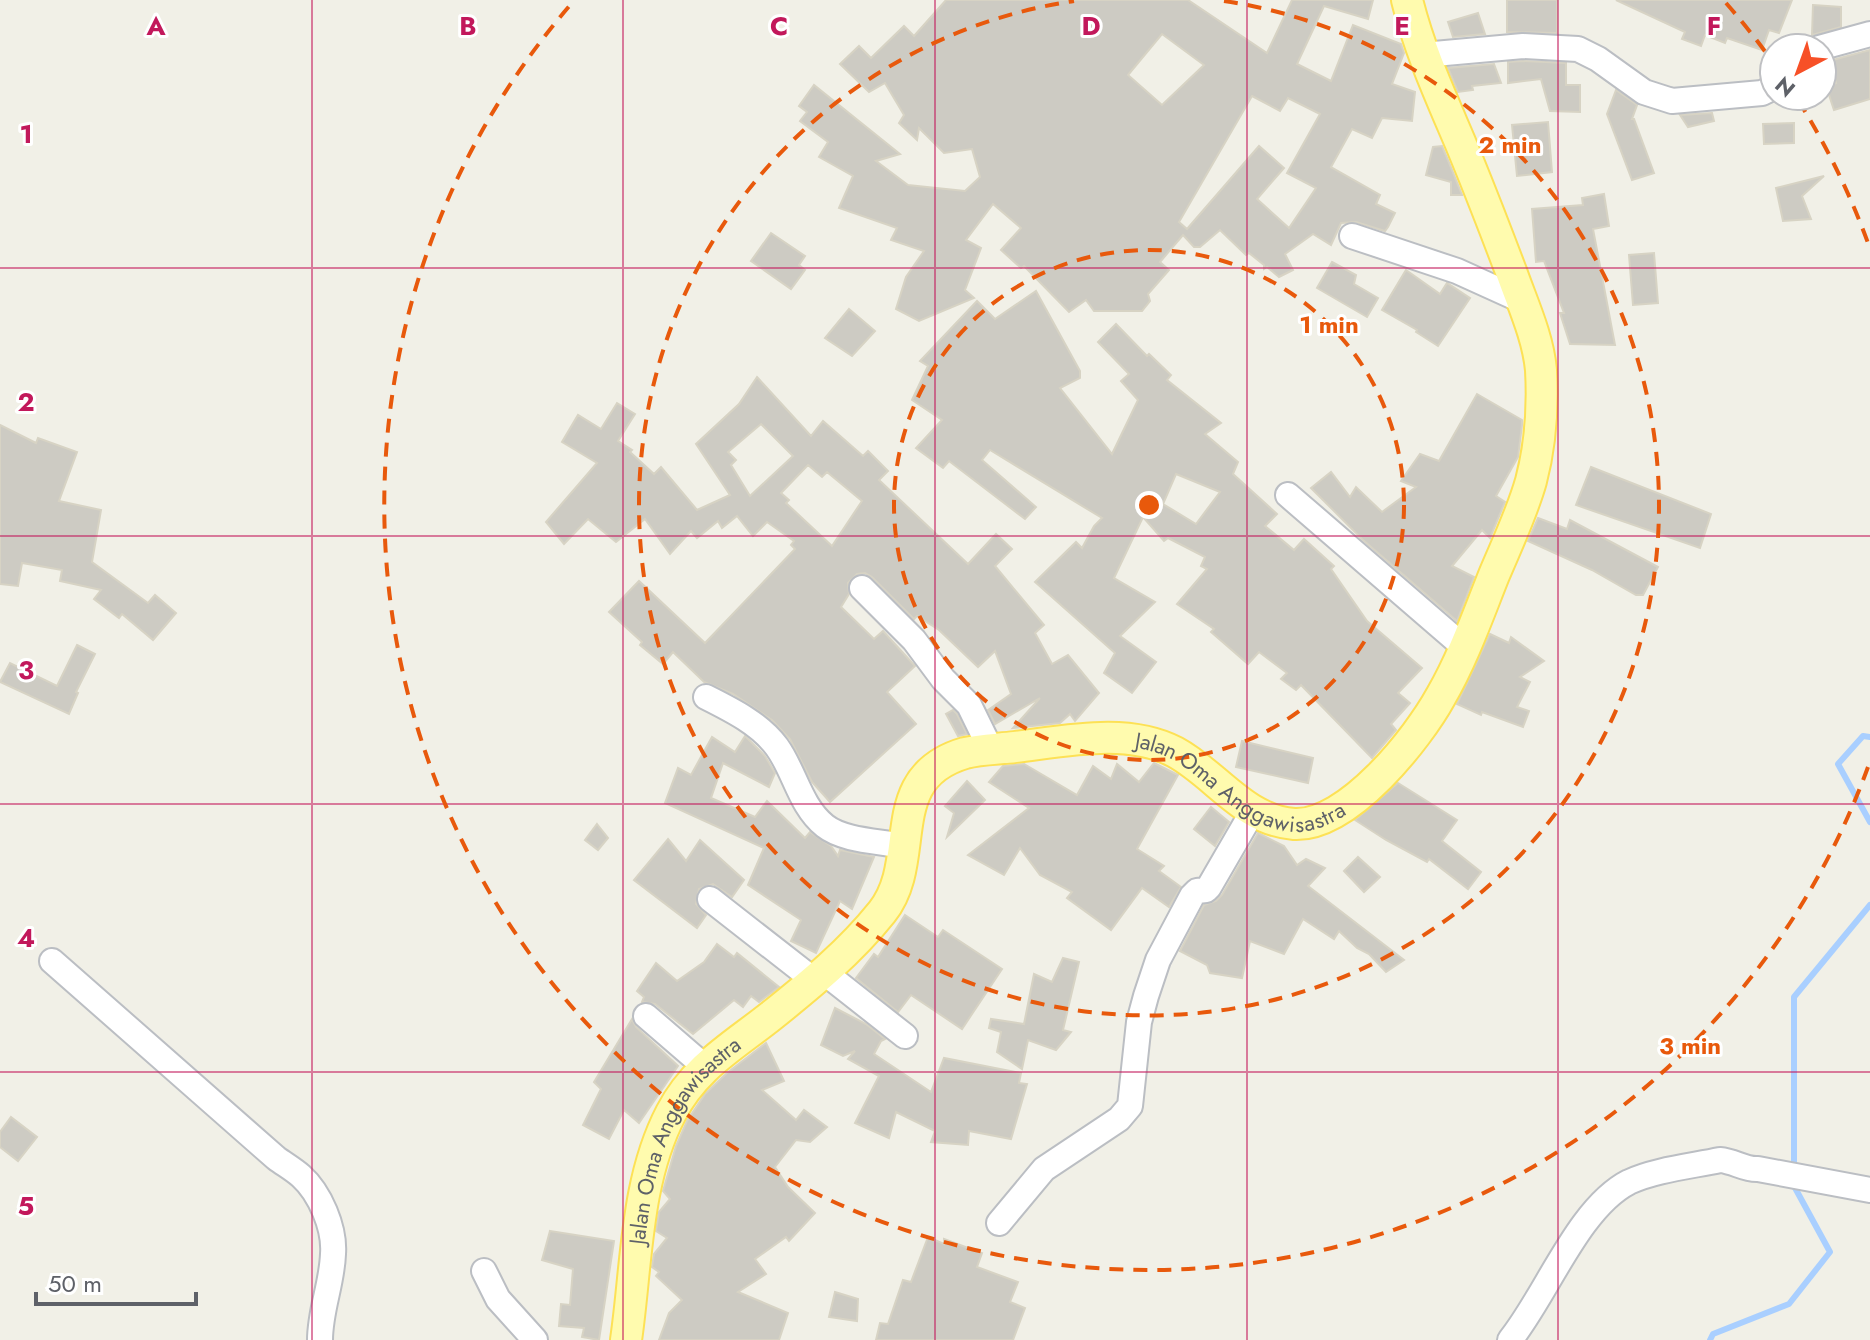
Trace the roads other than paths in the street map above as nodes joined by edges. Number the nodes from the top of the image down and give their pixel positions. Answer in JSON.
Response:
{"nodes":[{"id":1,"x":1407,"y":0,"type":"edge"},
{"id":2,"x":1870,"y":34,"type":"edge"},
{"id":3,"x":1838,"y":43,"type":"edge"},
{"id":4,"x":1423,"y":55,"type":"junction"},
{"id":5,"x":1758,"y":93,"type":"edge"},
{"id":6,"x":1352,"y":236,"type":"dead end"},
{"id":7,"x":1521,"y":300,"type":"junction"},
{"id":8,"x":1288,"y":495,"type":"dead end"},
{"id":9,"x":862,"y":588,"type":"dead end"},
{"id":10,"x":1464,"y":647,"type":"junction"},
{"id":11,"x":706,"y":697,"type":"dead end"},
{"id":12,"x":991,"y":750,"type":"junction"},
{"id":13,"x":1253,"y":811,"type":"junction"},
{"id":14,"x":903,"y":846,"type":"junction"},
{"id":15,"x":710,"y":899,"type":"dead end"},
{"id":16,"x":52,"y":961,"type":"dead end"},
{"id":17,"x":820,"y":977,"type":"junction"},
{"id":18,"x":646,"y":1016,"type":"dead end"},
{"id":19,"x":905,"y":1036,"type":"dead end"},
{"id":20,"x":704,"y":1066,"type":"junction"},
{"id":21,"x":1870,"y":1190,"type":"edge"},
{"id":22,"x":999,"y":1223,"type":"dead end"},
{"id":23,"x":484,"y":1271,"type":"dead end"},
{"id":24,"x":320,"y":1340,"type":"edge"},
{"id":25,"x":535,"y":1340,"type":"edge"},
{"id":26,"x":626,"y":1340,"type":"edge"},
{"id":27,"x":1510,"y":1340,"type":"edge"}],
"edges":[{"from":1,"to":4,"type":"main road","name":"Jalan Oma Anggawisastra"},
{"from":2,"to":3,"type":"street"},
{"from":4,"to":5,"type":"street"},
{"from":4,"to":7,"type":"main road","name":"Jalan Oma Anggawisastra"},
{"from":6,"to":7,"type":"street"},
{"from":7,"to":10,"type":"main road","name":"Jalan Oma Anggawisastra"},
{"from":8,"to":10,"type":"street"},
{"from":9,"to":12,"type":"street"},
{"from":10,"to":13,"type":"main road","name":"Jalan Oma Anggawisastra"},
{"from":11,"to":14,"type":"street"},
{"from":12,"to":13,"type":"main road","name":"Jalan Oma Anggawisastra"},
{"from":12,"to":14,"type":"main road","name":"Jalan Oma Anggawisastra"},
{"from":13,"to":22,"type":"street"},
{"from":14,"to":17,"type":"main road","name":"Jalan Oma Anggawisastra"},
{"from":15,"to":17,"type":"street"},
{"from":16,"to":24,"type":"street"},
{"from":17,"to":19,"type":"street"},
{"from":17,"to":20,"type":"main road","name":"Jalan Oma Anggawisastra"},
{"from":18,"to":20,"type":"street"},
{"from":20,"to":26,"type":"main road","name":"Jalan Oma Anggawisastra"},
{"from":21,"to":27,"type":"street"},
{"from":23,"to":25,"type":"street"}]}
